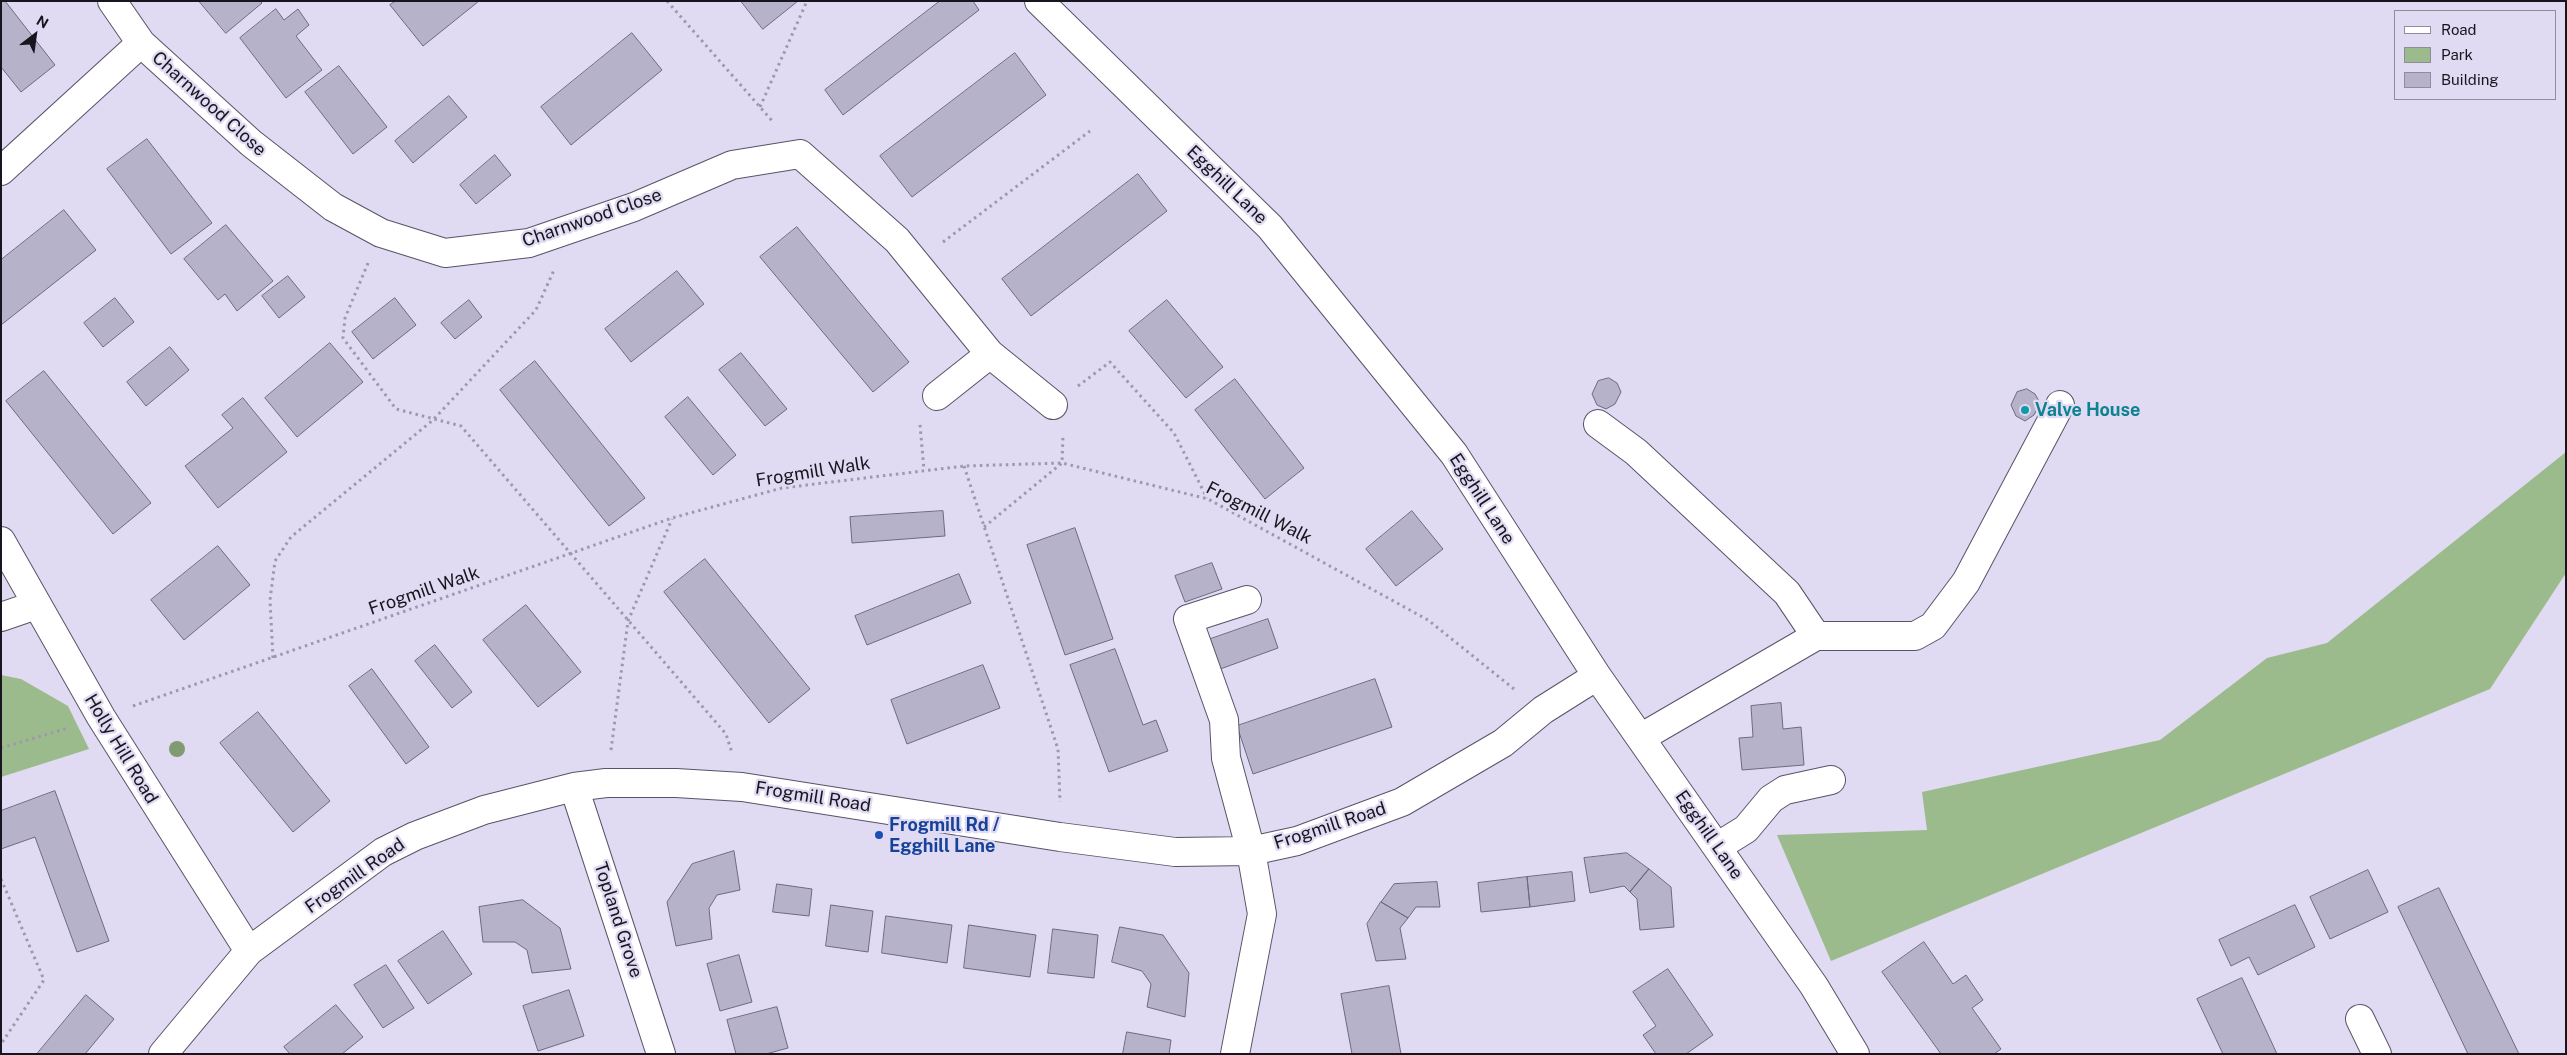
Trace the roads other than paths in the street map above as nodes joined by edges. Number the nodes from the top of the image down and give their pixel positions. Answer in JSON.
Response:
{"nodes":[{"id":1,"x":112,"y":1,"type":"edge"},
{"id":2,"x":1039,"y":1,"type":"edge"},
{"id":3,"x":141,"y":43,"type":"junction"},
{"id":4,"x":1,"y":171,"type":"edge"},
{"id":5,"x":990,"y":354,"type":"junction"},
{"id":6,"x":937,"y":396,"type":"road end"},
{"id":7,"x":1053,"y":405,"type":"road end"},
{"id":8,"x":2060,"y":405,"type":"dead end"},
{"id":9,"x":1598,"y":424,"type":"dead end"},
{"id":10,"x":1,"y":541,"type":"edge"},
{"id":11,"x":1247,"y":600,"type":"dead end"},
{"id":12,"x":36,"y":605,"type":"junction"},
{"id":13,"x":1,"y":617,"type":"edge"},
{"id":14,"x":1816,"y":636,"type":"junction"},
{"id":15,"x":1597,"y":676,"type":"junction"},
{"id":16,"x":1642,"y":737,"type":"junction"},
{"id":17,"x":1831,"y":780,"type":"dead end"},
{"id":18,"x":574,"y":787,"type":"junction"},
{"id":19,"x":1717,"y":847,"type":"junction"},
{"id":20,"x":1251,"y":851,"type":"junction"},
{"id":21,"x":249,"y":951,"type":"junction"},
{"id":22,"x":2360,"y":1018,"type":"dead end"},
{"id":23,"x":163,"y":1054,"type":"edge"},
{"id":24,"x":661,"y":1054,"type":"edge"},
{"id":25,"x":1235,"y":1054,"type":"edge"},
{"id":26,"x":1855,"y":1054,"type":"edge"},
{"id":27,"x":2377,"y":1054,"type":"edge"}],
"edges":[{"from":1,"to":3,"type":"street","name":"Charnwood Close"},
{"from":2,"to":15,"type":"street","name":"Egghill Lane"},
{"from":3,"to":4,"type":"street","name":"Charnwood Close"},
{"from":3,"to":5,"type":"street","name":"Charnwood Close"},
{"from":5,"to":6,"type":"street"},
{"from":5,"to":7,"type":"street"},
{"from":8,"to":14,"type":"street"},
{"from":9,"to":14,"type":"street"},
{"from":10,"to":12,"type":"street","name":"Holly Hill Road"},
{"from":11,"to":20,"type":"street"},
{"from":12,"to":13,"type":"street"},
{"from":12,"to":21,"type":"street","name":"Holly Hill Road"},
{"from":14,"to":16,"type":"street"},
{"from":15,"to":16,"type":"street","name":"Egghill Lane"},
{"from":15,"to":20,"type":"street","name":"Frogmill Road"},
{"from":16,"to":19,"type":"street","name":"Egghill Lane"},
{"from":17,"to":19,"type":"street"},
{"from":18,"to":20,"type":"street","name":"Frogmill Road"},
{"from":18,"to":21,"type":"street","name":"Frogmill Road"},
{"from":18,"to":24,"type":"street","name":"Topland Grove"},
{"from":19,"to":26,"type":"street","name":"Egghill Lane"},
{"from":20,"to":25,"type":"street"},
{"from":21,"to":23,"type":"street","name":"Frogmill Road"},
{"from":22,"to":27,"type":"street"}]}
